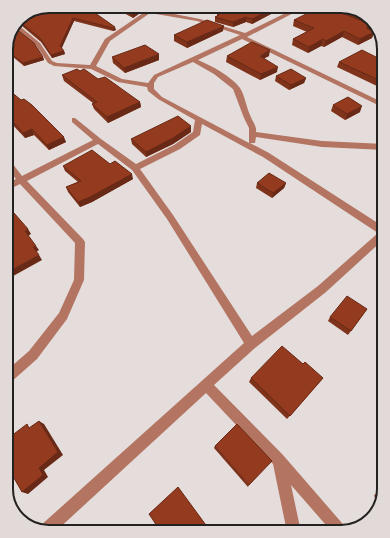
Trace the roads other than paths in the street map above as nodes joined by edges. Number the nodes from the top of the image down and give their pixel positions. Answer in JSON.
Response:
{"nodes":[{"id":1,"x":147,"y":13,"type":"edge"},
{"id":2,"x":161,"y":13,"type":"edge"},
{"id":3,"x":290,"y":13,"type":"edge"},
{"id":4,"x":333,"y":13,"type":"edge"},
{"id":5,"x":344,"y":17,"type":"edge"},
{"id":6,"x":351,"y":20,"type":"edge"},
{"id":7,"x":369,"y":27,"type":"edge"},
{"id":8,"x":20,"y":29,"type":"edge"},
{"id":9,"x":243,"y":36,"type":"junction"},
{"id":10,"x":194,"y":60,"type":"junction"},
{"id":11,"x":92,"y":67,"type":"junction"},
{"id":12,"x":151,"y":85,"type":"junction"},
{"id":13,"x":377,"y":103,"type":"edge"},
{"id":14,"x":199,"y":118,"type":"junction"},
{"id":15,"x":75,"y":120,"type":"dead end"},
{"id":16,"x":253,"y":134,"type":"junction"},
{"id":17,"x":98,"y":141,"type":"junction"},
{"id":18,"x":377,"y":146,"type":"edge"},
{"id":19,"x":251,"y":147,"type":"junction"},
{"id":20,"x":136,"y":168,"type":"junction"},
{"id":21,"x":13,"y":170,"type":"edge"},
{"id":22,"x":21,"y":180,"type":"junction"},
{"id":23,"x":13,"y":184,"type":"edge"},
{"id":24,"x":377,"y":228,"type":"edge"},
{"id":25,"x":377,"y":238,"type":"edge"},
{"id":26,"x":251,"y":344,"type":"junction"},
{"id":27,"x":13,"y":373,"type":"edge"},
{"id":28,"x":207,"y":386,"type":"junction"},
{"id":29,"x":278,"y":460,"type":"junction"},
{"id":30,"x":52,"y":525,"type":"edge"},
{"id":31,"x":292,"y":525,"type":"edge"},
{"id":32,"x":336,"y":525,"type":"edge"}],
"edges":[{"from":1,"to":11,"type":"street"},
{"from":2,"to":9,"type":"street"},
{"from":3,"to":9,"type":"street"},
{"from":4,"to":5,"type":"street"},
{"from":6,"to":7,"type":"street"},
{"from":8,"to":11,"type":"street"},
{"from":9,"to":10,"type":"street"},
{"from":9,"to":13,"type":"street"},
{"from":10,"to":12,"type":"street"},
{"from":10,"to":16,"type":"street"},
{"from":11,"to":12,"type":"street"},
{"from":12,"to":14,"type":"street"},
{"from":14,"to":19,"type":"street"},
{"from":14,"to":20,"type":"street"},
{"from":15,"to":17,"type":"street"},
{"from":16,"to":18,"type":"street"},
{"from":16,"to":19,"type":"street"},
{"from":17,"to":20,"type":"street"},
{"from":17,"to":22,"type":"street"},
{"from":19,"to":24,"type":"street"},
{"from":20,"to":26,"type":"street"},
{"from":21,"to":22,"type":"street"},
{"from":22,"to":23,"type":"street"},
{"from":22,"to":27,"type":"street"},
{"from":25,"to":26,"type":"street"},
{"from":26,"to":28,"type":"street"},
{"from":28,"to":29,"type":"street"},
{"from":28,"to":30,"type":"street"},
{"from":29,"to":31,"type":"street"},
{"from":29,"to":32,"type":"street"}]}
